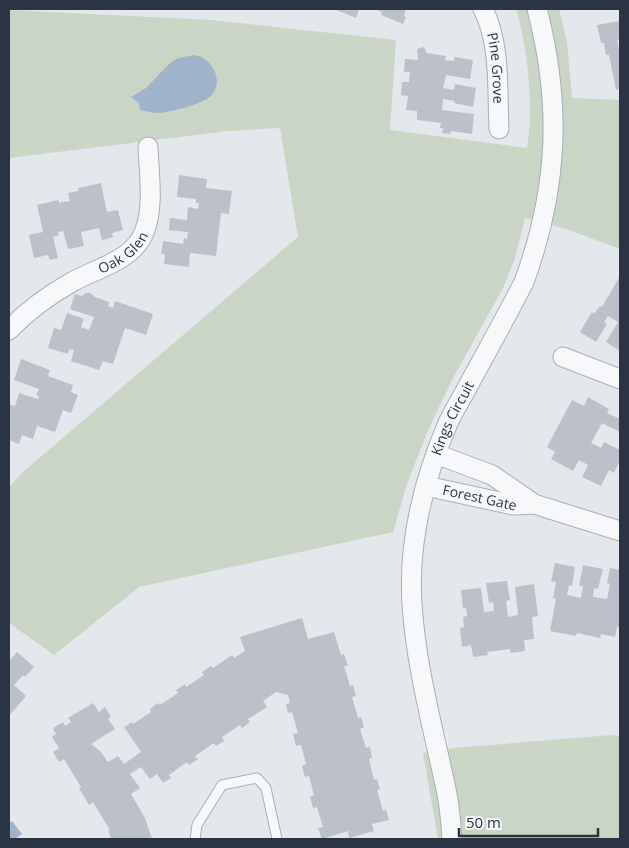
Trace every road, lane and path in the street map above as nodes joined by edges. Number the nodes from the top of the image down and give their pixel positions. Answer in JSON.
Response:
{"nodes":[{"id":1,"x":483,"y":9,"type":"edge"},
{"id":2,"x":537,"y":9,"type":"edge"},
{"id":3,"x":499,"y":129,"type":"dead end"},
{"id":4,"x":148,"y":147,"type":"dead end"},
{"id":5,"x":16,"y":313,"type":"edge"},
{"id":6,"x":9,"y":330,"type":"edge"},
{"id":7,"x":563,"y":357,"type":"dead end"},
{"id":8,"x":620,"y":379,"type":"edge"},
{"id":9,"x":436,"y":454,"type":"junction"},
{"id":10,"x":426,"y":486,"type":"junction"},
{"id":11,"x":534,"y":504,"type":"junction"},
{"id":12,"x":620,"y":531,"type":"edge"},
{"id":13,"x":195,"y":839,"type":"edge"},
{"id":14,"x":277,"y":839,"type":"edge"},
{"id":15,"x":452,"y":839,"type":"edge"}],
"edges":[{"from":1,"to":3,"type":"street","name":"Pine Grove"},
{"from":2,"to":9,"type":"street","name":"Kings Circuit"},
{"from":4,"to":5,"type":"street","name":"Oak Glen"},
{"from":5,"to":6,"type":"street","name":"Oak Glen"},
{"from":7,"to":8,"type":"street"},
{"from":9,"to":10,"type":"street","name":"Kings Circuit"},
{"from":9,"to":11,"type":"street","name":"Forest Gate"},
{"from":10,"to":11,"type":"street","name":"Forest Gate"},
{"from":10,"to":15,"type":"street","name":"Kings Circuit"},
{"from":11,"to":12,"type":"street","name":"Forest Gate"},
{"from":13,"to":14,"type":"lane"}]}
